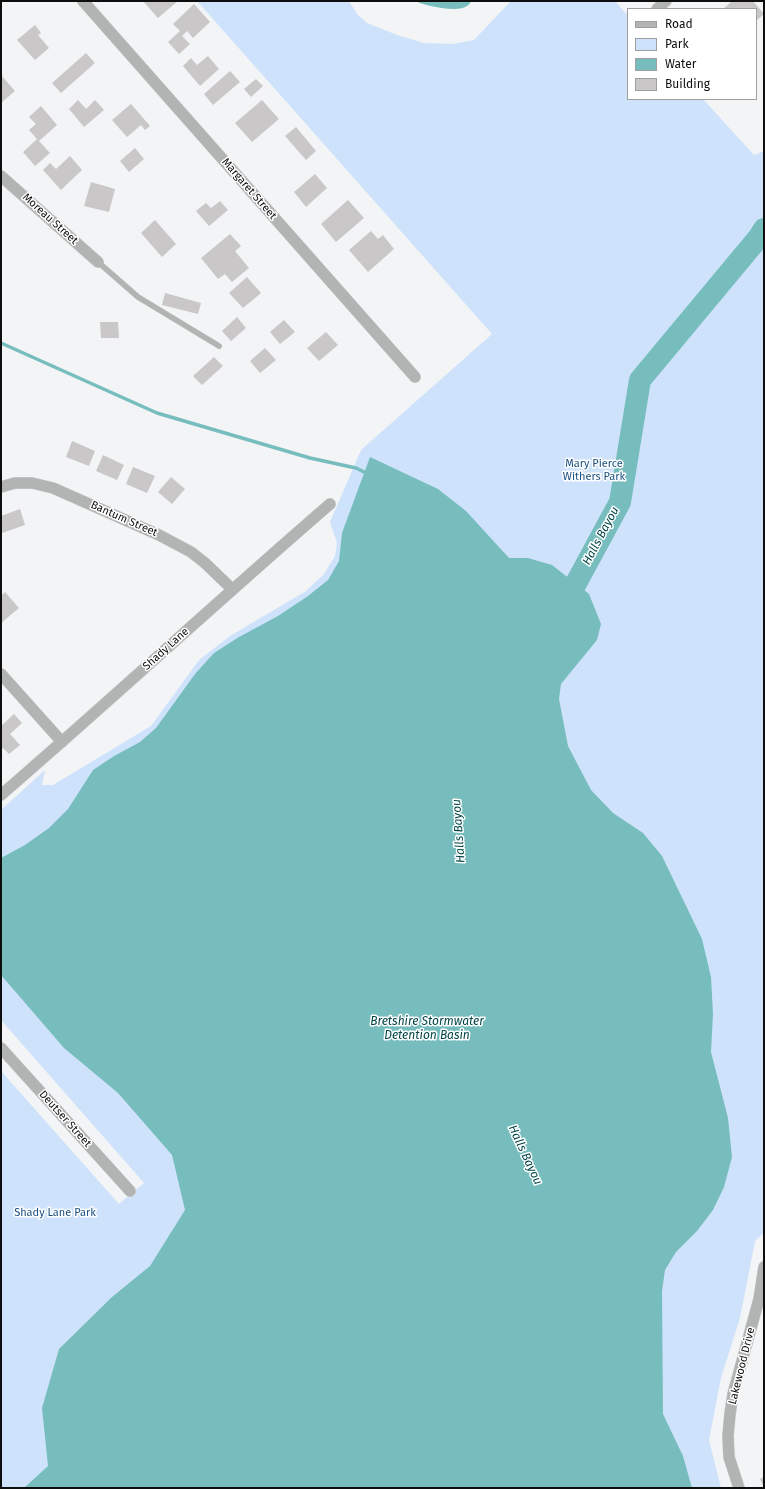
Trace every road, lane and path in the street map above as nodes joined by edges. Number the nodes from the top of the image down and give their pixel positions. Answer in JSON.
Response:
{"nodes":[{"id":1,"x":83,"y":1,"type":"edge"},
{"id":2,"x":666,"y":1,"type":"edge"},
{"id":3,"x":658,"y":8,"type":"edge"},
{"id":4,"x":1,"y":176,"type":"edge"},
{"id":5,"x":98,"y":262,"type":"joint"},
{"id":6,"x":219,"y":346,"type":"dead end"},
{"id":7,"x":415,"y":377,"type":"dead end"},
{"id":8,"x":1,"y":487,"type":"edge"},
{"id":9,"x":330,"y":504,"type":"dead end"},
{"id":10,"x":232,"y":589,"type":"junction"},
{"id":11,"x":1,"y":674,"type":"edge"},
{"id":12,"x":62,"y":742,"type":"junction"},
{"id":13,"x":1,"y":795,"type":"edge"},
{"id":14,"x":1,"y":1048,"type":"edge"},
{"id":15,"x":130,"y":1191,"type":"dead end"},
{"id":16,"x":764,"y":1267,"type":"edge"},
{"id":17,"x":739,"y":1488,"type":"edge"}],
"edges":[{"from":1,"to":7,"type":"street","name":"Margaret Street"},
{"from":2,"to":3,"type":"street"},
{"from":4,"to":5,"type":"street","name":"Moreau Street"},
{"from":5,"to":6,"type":"lane"},
{"from":8,"to":10,"type":"street","name":"Bantum Street"},
{"from":9,"to":10,"type":"street","name":"Shady Lane"},
{"from":10,"to":12,"type":"street","name":"Shady Lane"},
{"from":11,"to":12,"type":"street"},
{"from":12,"to":13,"type":"street","name":"Shady Lane"},
{"from":14,"to":15,"type":"street","name":"Deutser Street"},
{"from":16,"to":17,"type":"street","name":"Lakewood Drive"}]}
